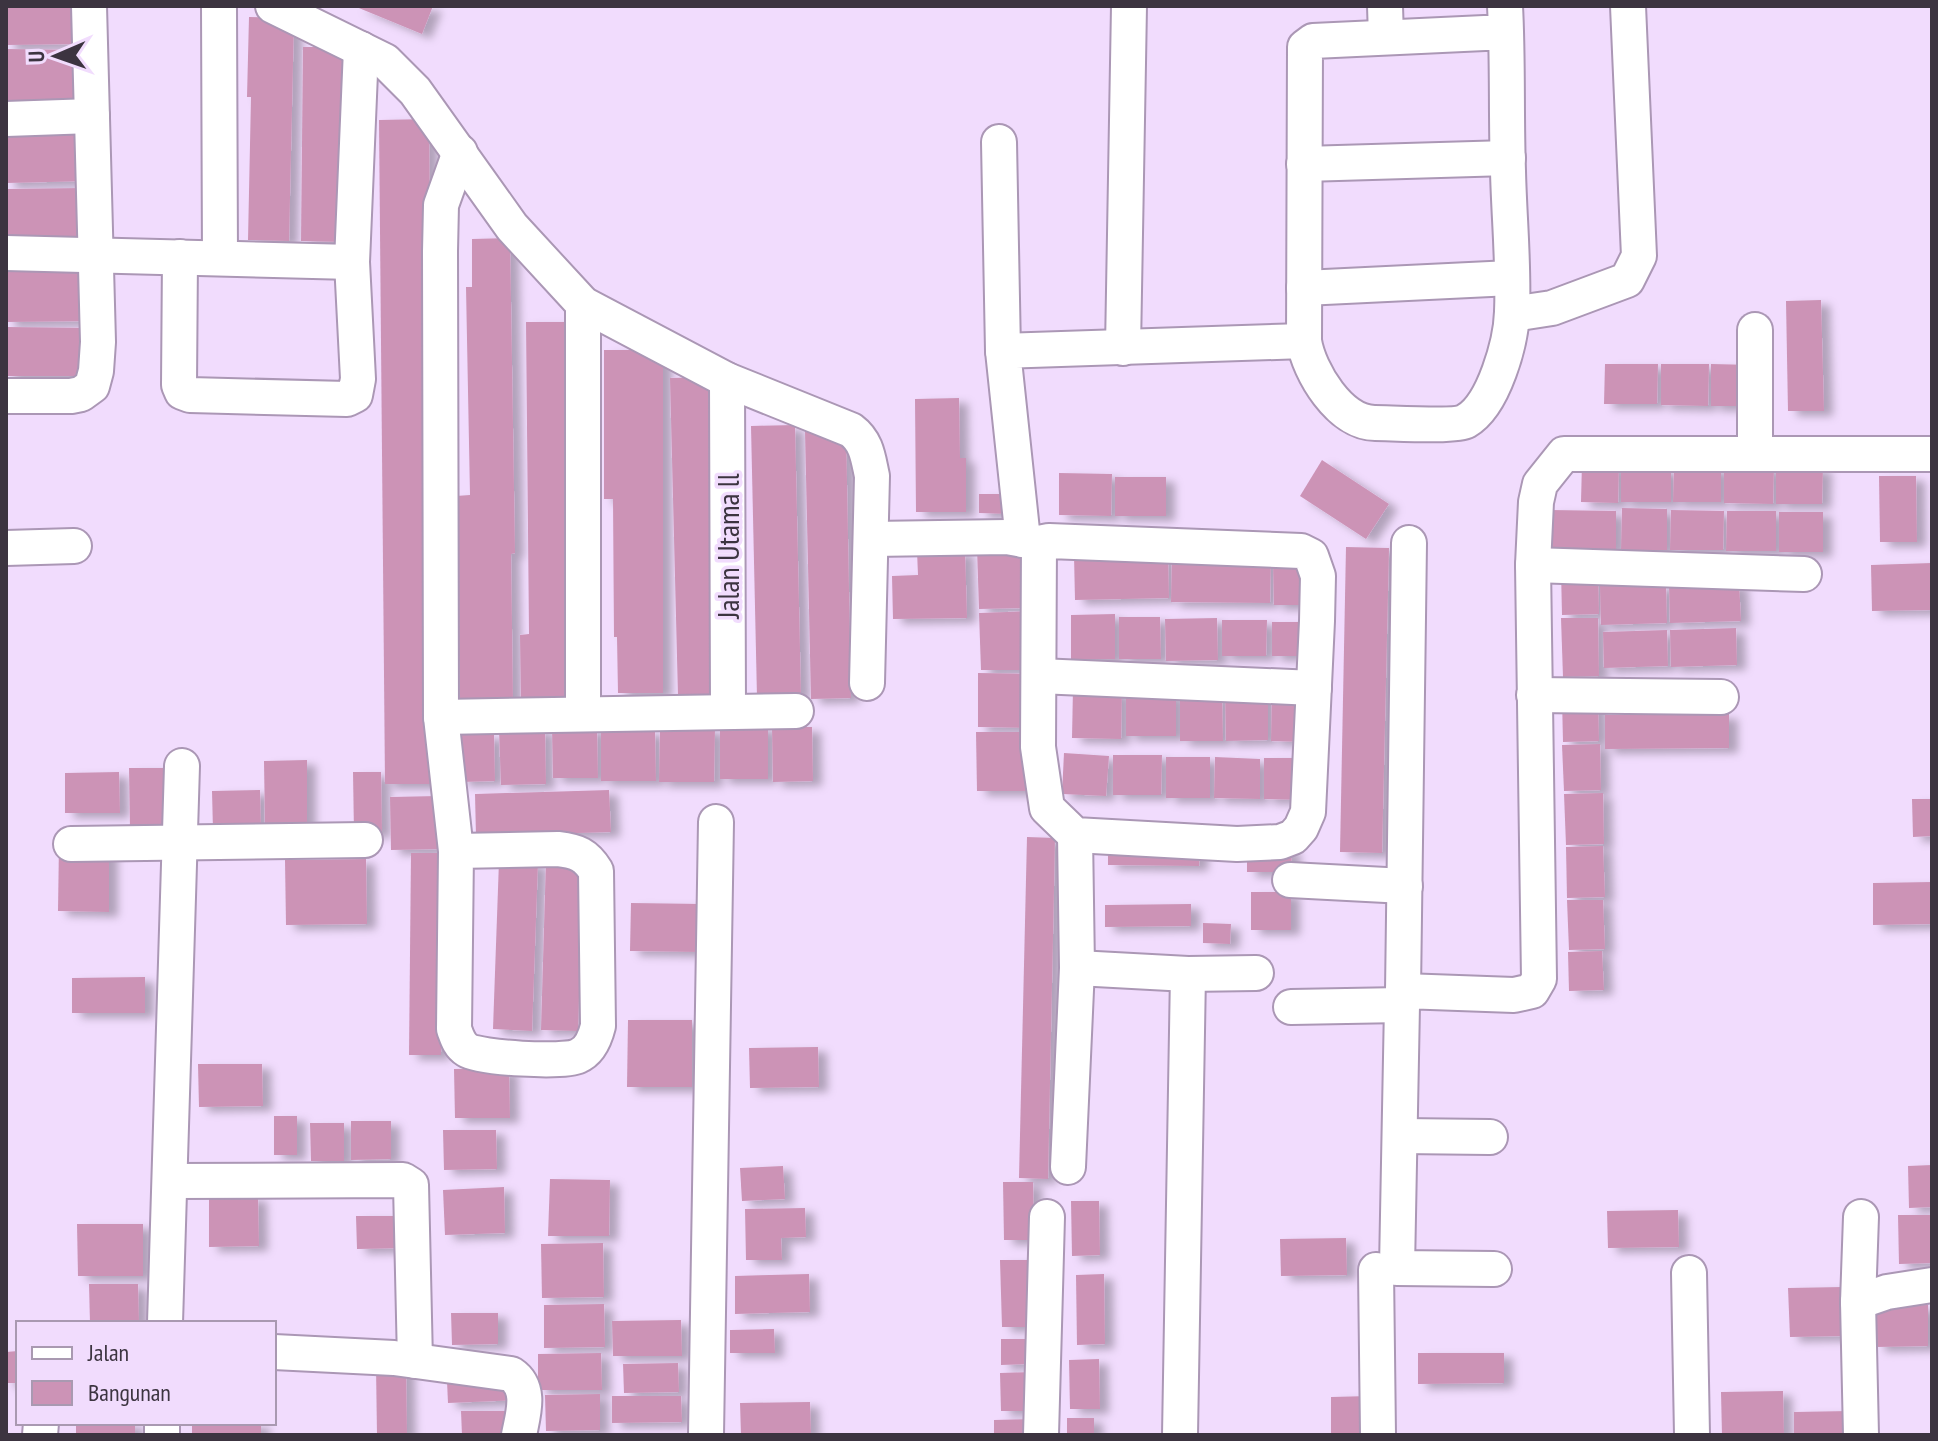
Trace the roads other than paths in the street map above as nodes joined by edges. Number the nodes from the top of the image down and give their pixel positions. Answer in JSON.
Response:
{"nodes":[{"id":1,"x":89,"y":6,"type":"edge"},
{"id":2,"x":219,"y":6,"type":"edge"},
{"id":3,"x":273,"y":6,"type":"edge"},
{"id":4,"x":1129,"y":6,"type":"edge"},
{"id":5,"x":1628,"y":6,"type":"edge"},
{"id":6,"x":1506,"y":19,"type":"edge"},
{"id":7,"x":1385,"y":22,"type":"edge"},
{"id":8,"x":361,"y":49,"type":"junction"},
{"id":9,"x":92,"y":116,"type":"junction"},
{"id":10,"x":6,"y":119,"type":"edge"},
{"id":11,"x":999,"y":142,"type":"dead end"},
{"id":12,"x":460,"y":152,"type":"junction"},
{"id":13,"x":1508,"y":158,"type":"junction"},
{"id":14,"x":1304,"y":164,"type":"junction"},
{"id":15,"x":6,"y":253,"type":"edge"},
{"id":16,"x":95,"y":254,"type":"junction"},
{"id":17,"x":180,"y":257,"type":"junction"},
{"id":18,"x":220,"y":258,"type":"junction"},
{"id":19,"x":352,"y":262,"type":"junction"},
{"id":20,"x":1511,"y":278,"type":"junction"},
{"id":21,"x":1304,"y":288,"type":"junction"},
{"id":22,"x":583,"y":304,"type":"junction"},
{"id":23,"x":1512,"y":314,"type":"junction"},
{"id":24,"x":1755,"y":330,"type":"dead end"},
{"id":25,"x":1304,"y":341,"type":"junction"},
{"id":26,"x":1123,"y":348,"type":"junction"},
{"id":27,"x":1003,"y":351,"type":"junction"},
{"id":28,"x":727,"y":380,"type":"junction"},
{"id":29,"x":6,"y":396,"type":"edge"},
{"id":30,"x":1755,"y":453,"type":"junction"},
{"id":31,"x":1932,"y":454,"type":"edge"},
{"id":32,"x":872,"y":539,"type":"junction"},
{"id":33,"x":1031,"y":541,"type":"junction"},
{"id":34,"x":1409,"y":543,"type":"dead end"},
{"id":35,"x":74,"y":546,"type":"dead end"},
{"id":36,"x":6,"y":548,"type":"edge"},
{"id":37,"x":1533,"y":565,"type":"junction"},
{"id":38,"x":1804,"y":574,"type":"dead end"},
{"id":39,"x":1039,"y":676,"type":"junction"},
{"id":40,"x":867,"y":683,"type":"dead end"},
{"id":41,"x":1314,"y":688,"type":"junction"},
{"id":42,"x":1534,"y":695,"type":"junction"},
{"id":43,"x":1721,"y":697,"type":"dead end"},
{"id":44,"x":728,"y":711,"type":"junction"},
{"id":45,"x":796,"y":711,"type":"dead end"},
{"id":46,"x":583,"y":714,"type":"junction"},
{"id":47,"x":441,"y":717,"type":"junction"},
{"id":48,"x":182,"y":766,"type":"dead end"},
{"id":49,"x":716,"y":822,"type":"dead end"},
{"id":50,"x":1075,"y":835,"type":"junction"},
{"id":51,"x":365,"y":840,"type":"dead end"},
{"id":52,"x":182,"y":842,"type":"junction"},
{"id":53,"x":71,"y":844,"type":"dead end"},
{"id":54,"x":456,"y":851,"type":"junction"},
{"id":55,"x":1290,"y":880,"type":"dead end"},
{"id":56,"x":1405,"y":886,"type":"junction"},
{"id":57,"x":1077,"y":968,"type":"junction"},
{"id":58,"x":1256,"y":973,"type":"dead end"},
{"id":59,"x":1188,"y":974,"type":"junction"},
{"id":60,"x":1403,"y":998,"type":"junction"},
{"id":61,"x":1291,"y":1007,"type":"dead end"},
{"id":62,"x":1401,"y":1136,"type":"junction"},
{"id":63,"x":1490,"y":1137,"type":"dead end"},
{"id":64,"x":1068,"y":1167,"type":"dead end"},
{"id":65,"x":170,"y":1181,"type":"junction"},
{"id":66,"x":1047,"y":1217,"type":"dead end"},
{"id":67,"x":1861,"y":1217,"type":"dead end"},
{"id":68,"x":1494,"y":1269,"type":"dead end"},
{"id":69,"x":1376,"y":1270,"type":"dead end"},
{"id":70,"x":1689,"y":1273,"type":"dead end"},
{"id":71,"x":1932,"y":1285,"type":"edge"},
{"id":72,"x":1858,"y":1302,"type":"junction"},
{"id":73,"x":165,"y":1321,"type":"edge"},
{"id":74,"x":276,"y":1352,"type":"edge"},
{"id":75,"x":415,"y":1361,"type":"junction"},
{"id":76,"x":519,"y":1435,"type":"edge"},
{"id":77,"x":706,"y":1435,"type":"edge"},
{"id":78,"x":1041,"y":1435,"type":"edge"},
{"id":79,"x":1180,"y":1435,"type":"edge"},
{"id":80,"x":1378,"y":1435,"type":"edge"},
{"id":81,"x":1692,"y":1435,"type":"edge"},
{"id":82,"x":1861,"y":1435,"type":"edge"}],
"edges":[{"from":1,"to":9,"type":"street"},
{"from":2,"to":18,"type":"street"},
{"from":3,"to":8,"type":"street"},
{"from":4,"to":26,"type":"street"},
{"from":5,"to":23,"type":"street"},
{"from":6,"to":7,"type":"street"},
{"from":6,"to":13,"type":"street"},
{"from":7,"to":14,"type":"street"},
{"from":8,"to":12,"type":"street"},
{"from":8,"to":19,"type":"street"},
{"from":9,"to":10,"type":"street"},
{"from":9,"to":16,"type":"street"},
{"from":11,"to":27,"type":"street"},
{"from":12,"to":22,"type":"street"},
{"from":12,"to":47,"type":"street"},
{"from":13,"to":14,"type":"street"},
{"from":13,"to":20,"type":"street"},
{"from":14,"to":21,"type":"street"},
{"from":15,"to":16,"type":"street"},
{"from":16,"to":17,"type":"street"},
{"from":16,"to":29,"type":"street"},
{"from":17,"to":18,"type":"street"},
{"from":17,"to":19,"type":"street"},
{"from":18,"to":19,"type":"street"},
{"from":20,"to":21,"type":"street"},
{"from":20,"to":23,"type":"street"},
{"from":21,"to":25,"type":"street"},
{"from":22,"to":28,"type":"street"},
{"from":22,"to":46,"type":"street"},
{"from":23,"to":25,"type":"street"},
{"from":24,"to":30,"type":"street"},
{"from":25,"to":26,"type":"street"},
{"from":26,"to":27,"type":"street"},
{"from":27,"to":33,"type":"street"},
{"from":28,"to":32,"type":"street"},
{"from":28,"to":44,"type":"street","name":"Jalan Utama ll"},
{"from":30,"to":31,"type":"street"},
{"from":30,"to":37,"type":"street"},
{"from":32,"to":33,"type":"street"},
{"from":32,"to":40,"type":"street"},
{"from":33,"to":39,"type":"street"},
{"from":33,"to":41,"type":"street"},
{"from":34,"to":56,"type":"street"},
{"from":35,"to":36,"type":"street"},
{"from":37,"to":38,"type":"street"},
{"from":37,"to":42,"type":"street"},
{"from":39,"to":41,"type":"street"},
{"from":39,"to":50,"type":"street"},
{"from":41,"to":50,"type":"street"},
{"from":42,"to":43,"type":"street"},
{"from":42,"to":60,"type":"street"},
{"from":44,"to":45,"type":"street"},
{"from":44,"to":46,"type":"street"},
{"from":46,"to":47,"type":"street"},
{"from":47,"to":54,"type":"street"},
{"from":48,"to":52,"type":"street"},
{"from":49,"to":77,"type":"street"},
{"from":50,"to":57,"type":"street"},
{"from":51,"to":52,"type":"street"},
{"from":52,"to":53,"type":"street"},
{"from":52,"to":65,"type":"street"},
{"from":54,"to":54,"type":"street"},
{"from":55,"to":56,"type":"street"},
{"from":56,"to":60,"type":"street"},
{"from":57,"to":59,"type":"street"},
{"from":57,"to":64,"type":"street"},
{"from":58,"to":59,"type":"street"},
{"from":59,"to":79,"type":"street"},
{"from":60,"to":61,"type":"street"},
{"from":60,"to":62,"type":"street"},
{"from":62,"to":63,"type":"street"},
{"from":62,"to":68,"type":"street"},
{"from":65,"to":73,"type":"street"},
{"from":65,"to":75,"type":"street"},
{"from":66,"to":78,"type":"street"},
{"from":67,"to":72,"type":"street"},
{"from":69,"to":80,"type":"street"},
{"from":70,"to":81,"type":"street"},
{"from":71,"to":72,"type":"street"},
{"from":72,"to":82,"type":"street"},
{"from":74,"to":75,"type":"street"},
{"from":75,"to":76,"type":"street"}]}
